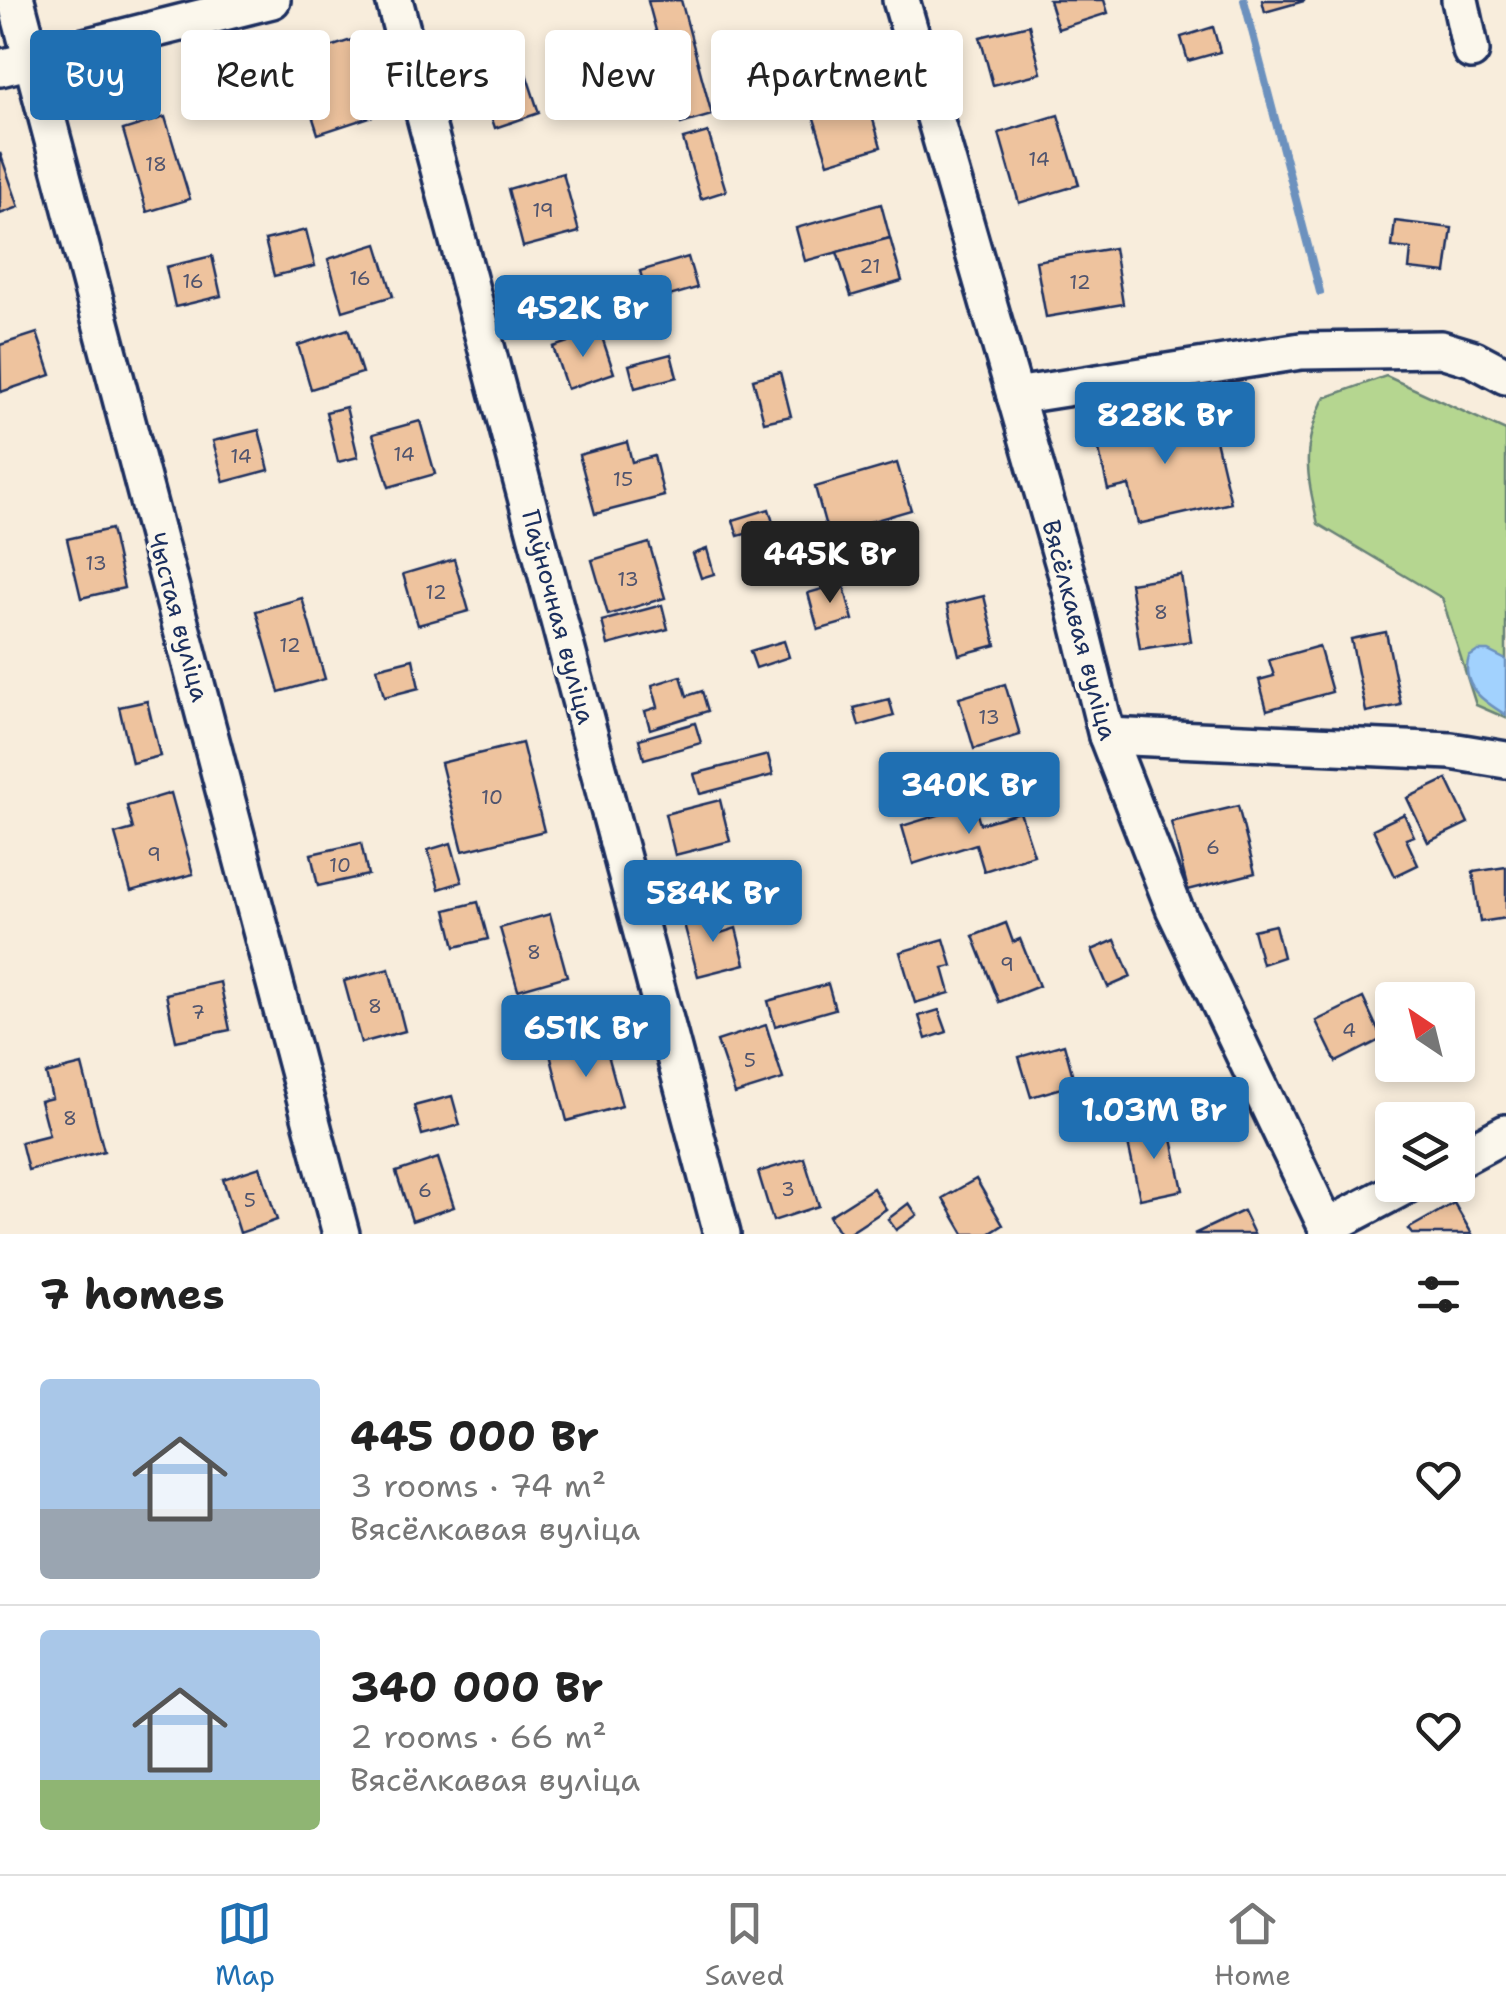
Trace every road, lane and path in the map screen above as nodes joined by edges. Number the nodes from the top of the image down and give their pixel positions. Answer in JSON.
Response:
{"nodes":[{"id":1,"x":16,"y":0,"type":"edge"},
{"id":2,"x":272,"y":0,"type":"edge"},
{"id":3,"x":394,"y":0,"type":"edge"},
{"id":4,"x":900,"y":0,"type":"edge"},
{"id":5,"x":1460,"y":0,"type":"edge"},
{"id":6,"x":1472,"y":51,"type":"dead end"},
{"id":7,"x":16,"y":64,"type":"edge"},
{"id":8,"x":1506,"y":376,"type":"edge"},
{"id":9,"x":1015,"y":396,"type":"junction"},
{"id":10,"x":1107,"y":736,"type":"junction"},
{"id":11,"x":1506,"y":760,"type":"edge"},
{"id":12,"x":1506,"y":1133,"type":"edge"},
{"id":13,"x":1475,"y":1149,"type":"edge"},
{"id":14,"x":1378,"y":1202,"type":"edge"},
{"id":15,"x":1329,"y":1230,"type":"edge"},
{"id":16,"x":341,"y":1234,"type":"edge"},
{"id":17,"x":722,"y":1234,"type":"edge"}],
"edges":[{"from":1,"to":7,"type":"street","name":"Чыстая вуліца"},
{"from":2,"to":7,"type":"street"},
{"from":3,"to":17,"type":"street","name":"Паўночная вуліца"},
{"from":4,"to":9,"type":"street","name":"Вясёлкавая вуліца"},
{"from":5,"to":6,"type":"street"},
{"from":7,"to":16,"type":"street","name":"Чыстая вуліца"},
{"from":8,"to":9,"type":"street"},
{"from":9,"to":10,"type":"street","name":"Вясёлкавая вуліца"},
{"from":10,"to":11,"type":"street"},
{"from":10,"to":15,"type":"street","name":"Вясёлкавая вуліца"},
{"from":12,"to":13,"type":"street"},
{"from":14,"to":15,"type":"street"}]}
